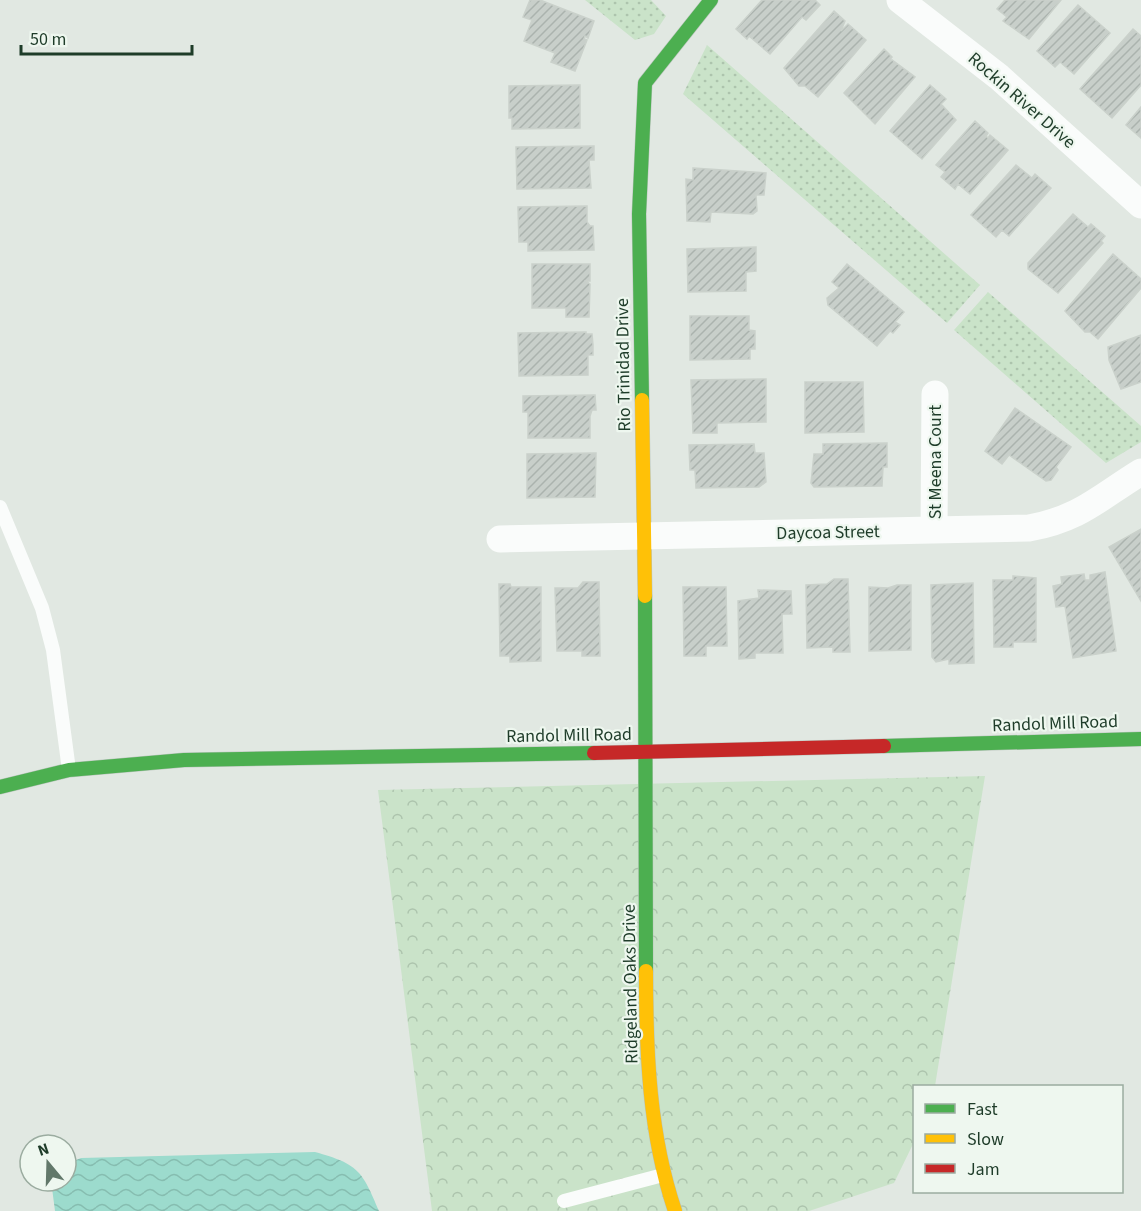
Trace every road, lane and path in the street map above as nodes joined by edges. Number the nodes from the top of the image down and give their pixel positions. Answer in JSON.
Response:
{"nodes":[{"id":1,"x":711,"y":0,"type":"edge"},
{"id":2,"x":900,"y":0,"type":"edge"},
{"id":3,"x":1141,"y":205,"type":"edge"},
{"id":4,"x":935,"y":394,"type":"dead end"},
{"id":5,"x":1141,"y":472,"type":"edge"},
{"id":6,"x":0,"y":507,"type":"edge"},
{"id":7,"x":934,"y":530,"type":"junction"},
{"id":8,"x":644,"y":535,"type":"junction"},
{"id":9,"x":500,"y":539,"type":"dead end"},
{"id":10,"x":1141,"y":739,"type":"edge"},
{"id":11,"x":647,"y":752,"type":"junction"},
{"id":12,"x":69,"y":770,"type":"junction"},
{"id":13,"x":0,"y":787,"type":"edge"},
{"id":14,"x":663,"y":1175,"type":"junction"},
{"id":15,"x":564,"y":1201,"type":"dead end"},
{"id":16,"x":675,"y":1211,"type":"edge"}],
"edges":[{"from":1,"to":8,"type":"street","name":"Rio Trinidad Drive"},
{"from":2,"to":3,"type":"street","name":"Rockin River Drive"},
{"from":4,"to":7,"type":"street","name":"St Meena Court"},
{"from":5,"to":7,"type":"street","name":"Daycoa Street"},
{"from":6,"to":12,"type":"lane"},
{"from":7,"to":8,"type":"street","name":"Daycoa Street"},
{"from":8,"to":9,"type":"street","name":"Daycoa Street"},
{"from":8,"to":11,"type":"street","name":"Rio Trinidad Drive"},
{"from":10,"to":11,"type":"street","name":"Randol Mill Road"},
{"from":11,"to":12,"type":"street","name":"Randol Mill Road"},
{"from":11,"to":14,"type":"street","name":"Ridgeland Oaks Drive"},
{"from":12,"to":13,"type":"street","name":"Randol Mill Road"},
{"from":14,"to":15,"type":"lane"},
{"from":14,"to":16,"type":"street","name":"Ridgeland Oaks Drive"}]}
